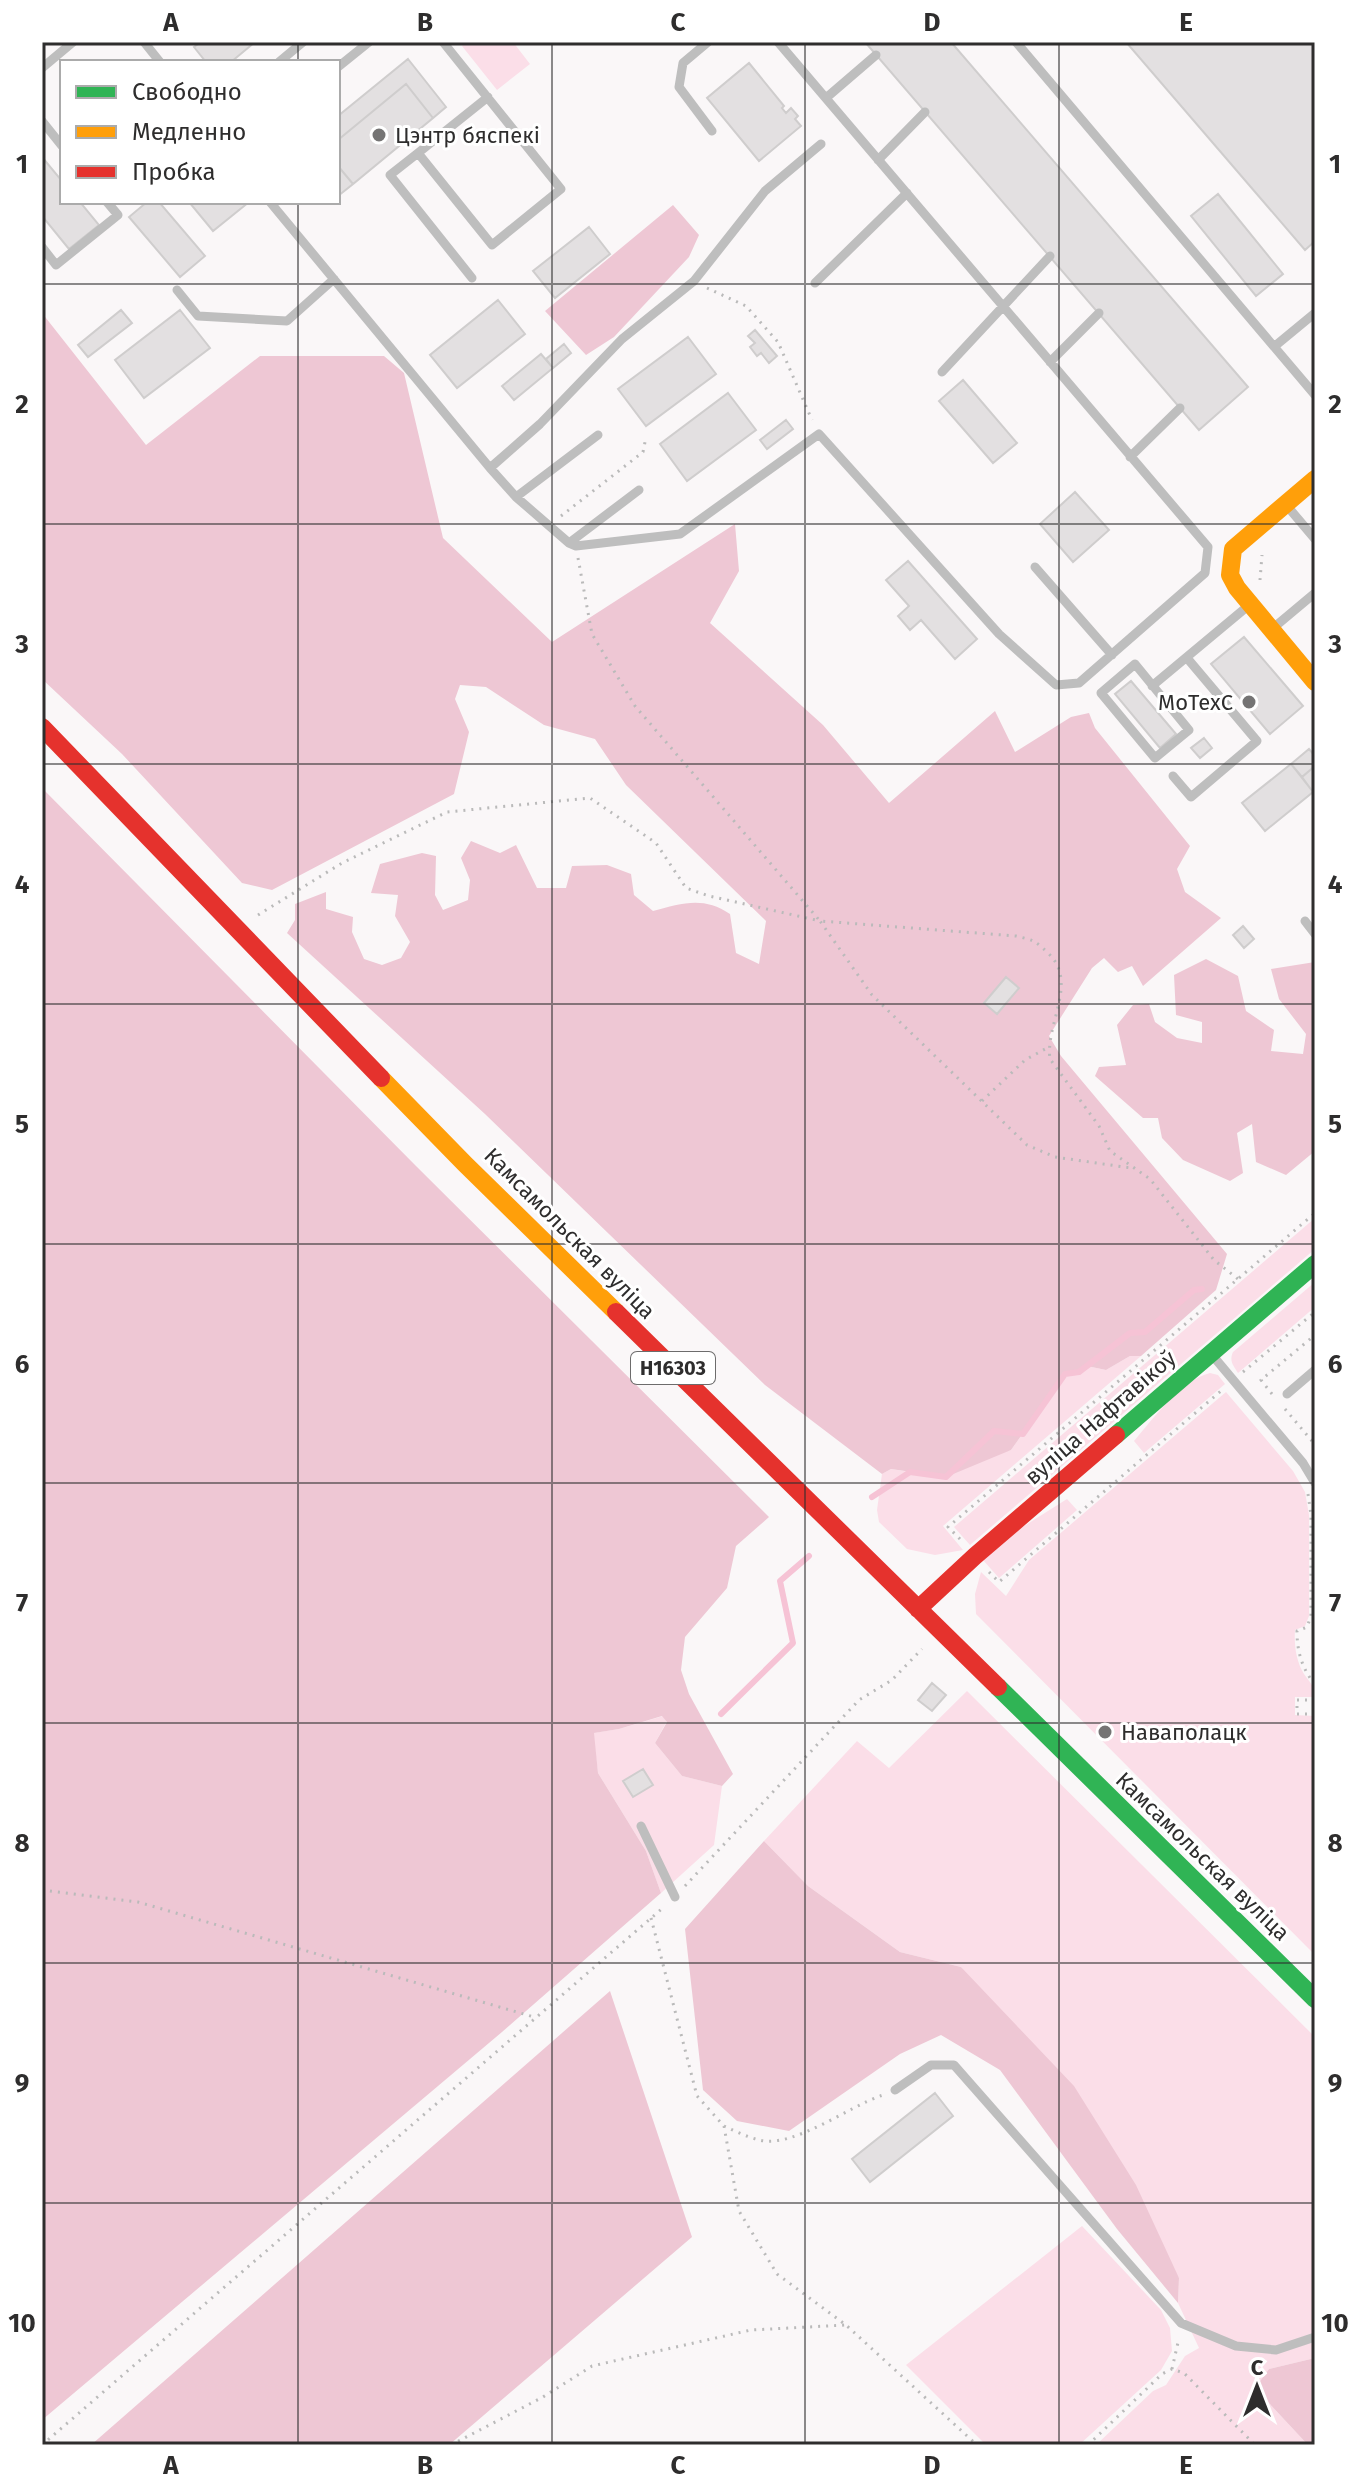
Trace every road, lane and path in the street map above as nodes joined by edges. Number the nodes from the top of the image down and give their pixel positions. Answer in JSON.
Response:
{"nodes":[{"id":1,"x":73,"y":42,"type":"edge"},
{"id":2,"x":144,"y":42,"type":"edge"},
{"id":3,"x":303,"y":42,"type":"edge"},
{"id":4,"x":369,"y":42,"type":"edge"},
{"id":5,"x":443,"y":42,"type":"edge"},
{"id":6,"x":708,"y":42,"type":"edge"},
{"id":7,"x":778,"y":42,"type":"edge"},
{"id":8,"x":1016,"y":42,"type":"edge"},
{"id":9,"x":876,"y":55,"type":"dead end"},
{"id":10,"x":158,"y":60,"type":"edge"},
{"id":11,"x":281,"y":60,"type":"edge"},
{"id":12,"x":340,"y":65,"type":"edge"},
{"id":13,"x":42,"y":68,"type":"edge"},
{"id":14,"x":488,"y":97,"type":"junction"},
{"id":15,"x":826,"y":98,"type":"junction"},
{"id":16,"x":925,"y":112,"type":"dead end"},
{"id":17,"x":42,"y":121,"type":"edge"},
{"id":18,"x":712,"y":131,"type":"dead end"},
{"id":19,"x":60,"y":144,"type":"edge"},
{"id":20,"x":821,"y":144,"type":"dead end"},
{"id":21,"x":418,"y":153,"type":"junction"},
{"id":22,"x":878,"y":160,"type":"junction"},
{"id":23,"x":907,"y":193,"type":"junction"},
{"id":24,"x":109,"y":204,"type":"edge"},
{"id":25,"x":272,"y":204,"type":"edge"},
{"id":26,"x":42,"y":247,"type":"edge"},
{"id":27,"x":1050,"y":256,"type":"dead end"},
{"id":28,"x":472,"y":278,"type":"dead end"},
{"id":29,"x":334,"y":279,"type":"junction"},
{"id":30,"x":694,"y":281,"type":"junction"},
{"id":31,"x":815,"y":283,"type":"dead end"},
{"id":32,"x":177,"y":290,"type":"dead end"},
{"id":33,"x":1002,"y":306,"type":"junction"},
{"id":34,"x":1099,"y":313,"type":"dead end"},
{"id":35,"x":1315,"y":313,"type":"edge"},
{"id":36,"x":1275,"y":346,"type":"junction"},
{"id":37,"x":1050,"y":362,"type":"junction"},
{"id":38,"x":942,"y":372,"type":"dead end"},
{"id":39,"x":1315,"y":395,"type":"edge"},
{"id":40,"x":1180,"y":408,"type":"dead end"},
{"id":41,"x":819,"y":434,"type":"junction"},
{"id":42,"x":598,"y":435,"type":"dead end"},
{"id":43,"x":645,"y":442,"type":"dead end"},
{"id":44,"x":1130,"y":457,"type":"junction"},
{"id":45,"x":490,"y":468,"type":"junction"},
{"id":46,"x":1315,"y":479,"type":"edge"},
{"id":47,"x":639,"y":490,"type":"dead end"},
{"id":48,"x":516,"y":497,"type":"junction"},
{"id":49,"x":1286,"y":504,"type":"junction"},
{"id":50,"x":548,"y":526,"type":"junction"},
{"id":51,"x":1315,"y":539,"type":"edge"},
{"id":52,"x":572,"y":545,"type":"junction"},
{"id":53,"x":1208,"y":547,"type":"junction"},
{"id":54,"x":1263,"y":553,"type":"dead end"},
{"id":55,"x":1228,"y":561,"type":"junction"},
{"id":56,"x":1035,"y":567,"type":"dead end"},
{"id":57,"x":1205,"y":573,"type":"junction"},
{"id":58,"x":1260,"y":583,"type":"dead end"},
{"id":59,"x":1315,"y":593,"type":"edge"},
{"id":60,"x":1250,"y":604,"type":"junction"},
{"id":61,"x":1271,"y":629,"type":"junction"},
{"id":62,"x":1112,"y":655,"type":"junction"},
{"id":63,"x":1187,"y":658,"type":"junction"},
{"id":64,"x":1314,"y":679,"type":"edge"},
{"id":65,"x":1152,"y":686,"type":"junction"},
{"id":66,"x":42,"y":727,"type":"edge"},
{"id":67,"x":1173,"y":776,"type":"dead end"},
{"id":68,"x":820,"y":921,"type":"junction"},
{"id":69,"x":1305,"y":921,"type":"dead end"},
{"id":70,"x":237,"y":928,"type":"junction"},
{"id":71,"x":1315,"y":934,"type":"edge"},
{"id":72,"x":1048,"y":1047,"type":"junction"},
{"id":73,"x":982,"y":1101,"type":"junction"},
{"id":74,"x":1131,"y":1168,"type":"junction"},
{"id":75,"x":1315,"y":1213,"type":"edge"},
{"id":76,"x":1315,"y":1264,"type":"edge"},
{"id":77,"x":1238,"y":1279,"type":"junction"},
{"id":78,"x":1315,"y":1312,"type":"edge"},
{"id":79,"x":1210,"y":1353,"type":"junction"},
{"id":80,"x":1315,"y":1370,"type":"edge"},
{"id":81,"x":1233,"y":1380,"type":"junction"},
{"id":82,"x":1229,"y":1391,"type":"dead end"},
{"id":83,"x":1287,"y":1394,"type":"dead end"},
{"id":84,"x":1315,"y":1439,"type":"edge"},
{"id":85,"x":1305,"y":1448,"type":"dead end"},
{"id":86,"x":1315,"y":1483,"type":"edge"},
{"id":87,"x":1307,"y":1491,"type":"dead end"},
{"id":88,"x":948,"y":1527,"type":"dead end"},
{"id":89,"x":999,"y":1582,"type":"dead end"},
{"id":90,"x":918,"y":1609,"type":"junction"},
{"id":91,"x":939,"y":1631,"type":"junction"},
{"id":92,"x":1315,"y":1685,"type":"edge"},
{"id":93,"x":1315,"y":1700,"type":"edge"},
{"id":94,"x":1315,"y":1714,"type":"edge"},
{"id":95,"x":641,"y":1826,"type":"dead end"},
{"id":96,"x":42,"y":1890,"type":"edge"},
{"id":97,"x":675,"y":1897,"type":"junction"},
{"id":98,"x":651,"y":1918,"type":"junction"},
{"id":99,"x":1315,"y":1999,"type":"edge"},
{"id":100,"x":534,"y":2017,"type":"junction"},
{"id":101,"x":895,"y":2090,"type":"joint"},
{"id":102,"x":724,"y":2126,"type":"junction"},
{"id":103,"x":1181,"y":2323,"type":"junction"},
{"id":104,"x":846,"y":2325,"type":"junction"},
{"id":105,"x":1315,"y":2337,"type":"edge"},
{"id":106,"x":1172,"y":2369,"type":"junction"},
{"id":107,"x":42,"y":2445,"type":"edge"},
{"id":108,"x":451,"y":2445,"type":"edge"},
{"id":109,"x":977,"y":2445,"type":"edge"},
{"id":110,"x":1088,"y":2445,"type":"edge"},
{"id":111,"x":1255,"y":2445,"type":"edge"}],
"edges":[{"from":1,"to":13,"type":"lane"},
{"from":2,"to":10,"type":"lane"},
{"from":3,"to":11,"type":"lane"},
{"from":4,"to":12,"type":"lane"},
{"from":5,"to":14,"type":"lane"},
{"from":6,"to":18,"type":"lane"},
{"from":7,"to":15,"type":"lane"},
{"from":8,"to":36,"type":"lane"},
{"from":9,"to":15,"type":"lane"},
{"from":14,"to":21,"type":"lane"},
{"from":14,"to":21,"type":"lane"},
{"from":15,"to":22,"type":"lane"},
{"from":16,"to":22,"type":"lane"},
{"from":17,"to":19,"type":"lane"},
{"from":20,"to":30,"type":"lane"},
{"from":21,"to":28,"type":"lane"},
{"from":22,"to":23,"type":"lane"},
{"from":23,"to":31,"type":"lane"},
{"from":23,"to":33,"type":"lane"},
{"from":24,"to":26,"type":"lane"},
{"from":25,"to":29,"type":"lane"},
{"from":27,"to":33,"type":"lane"},
{"from":29,"to":32,"type":"lane"},
{"from":29,"to":45,"type":"lane"},
{"from":30,"to":41,"type":"path"},
{"from":30,"to":45,"type":"lane"},
{"from":33,"to":37,"type":"lane"},
{"from":33,"to":38,"type":"lane"},
{"from":34,"to":37,"type":"lane"},
{"from":35,"to":36,"type":"lane"},
{"from":36,"to":39,"type":"lane"},
{"from":37,"to":44,"type":"lane"},
{"from":40,"to":44,"type":"lane"},
{"from":41,"to":52,"type":"lane"},
{"from":41,"to":62,"type":"lane"},
{"from":42,"to":48,"type":"lane"},
{"from":43,"to":50,"type":"path"},
{"from":44,"to":53,"type":"lane"},
{"from":45,"to":48,"type":"lane"},
{"from":46,"to":49,"type":"main road"},
{"from":47,"to":52,"type":"lane"},
{"from":48,"to":50,"type":"lane"},
{"from":49,"to":51,"type":"lane"},
{"from":49,"to":55,"type":"main road"},
{"from":50,"to":52,"type":"lane"},
{"from":52,"to":68,"type":"path"},
{"from":53,"to":55,"type":"lane"},
{"from":53,"to":57,"type":"lane"},
{"from":54,"to":58,"type":"path"},
{"from":55,"to":57,"type":"lane"},
{"from":55,"to":60,"type":"main road"},
{"from":56,"to":62,"type":"lane"},
{"from":57,"to":62,"type":"lane"},
{"from":59,"to":61,"type":"lane"},
{"from":60,"to":61,"type":"main road"},
{"from":60,"to":63,"type":"lane"},
{"from":61,"to":64,"type":"main road"},
{"from":63,"to":65,"type":"lane"},
{"from":63,"to":67,"type":"lane"},
{"from":65,"to":65,"type":"lane"},
{"from":66,"to":70,"type":"main road","name":"Камсамольская вуліца","number":"Н16303"},
{"from":68,"to":70,"type":"path"},
{"from":68,"to":72,"type":"path"},
{"from":68,"to":73,"type":"path"},
{"from":69,"to":71,"type":"lane"},
{"from":70,"to":90,"type":"main road","name":"Камсамольская вуліца","number":"Н16303"},
{"from":72,"to":73,"type":"path"},
{"from":72,"to":74,"type":"path"},
{"from":73,"to":74,"type":"path"},
{"from":74,"to":77,"type":"path"},
{"from":75,"to":77,"type":"path"},
{"from":76,"to":79,"type":"main road","name":"вуліца Нафтавікоў"},
{"from":77,"to":88,"type":"path"},
{"from":78,"to":81,"type":"path"},
{"from":79,"to":81,"type":"lane"},
{"from":79,"to":90,"type":"main road","name":"вуліца Нафтавікоў"},
{"from":80,"to":83,"type":"lane"},
{"from":81,"to":86,"type":"lane"},
{"from":82,"to":89,"type":"path"},
{"from":84,"to":85,"type":"path"},
{"from":87,"to":92,"type":"path"},
{"from":90,"to":91,"type":"main road","name":"Камсамольская вуліца","number":"Н16303"},
{"from":91,"to":97,"type":"path"},
{"from":91,"to":99,"type":"main road","name":"Камсамольская вуліца","number":"Н16303"},
{"from":93,"to":94,"type":"path"},
{"from":95,"to":97,"type":"lane"},
{"from":96,"to":100,"type":"path"},
{"from":97,"to":98,"type":"path"},
{"from":98,"to":100,"type":"path"},
{"from":98,"to":102,"type":"path"},
{"from":100,"to":107,"type":"path"},
{"from":101,"to":102,"type":"path"},
{"from":101,"to":103,"type":"lane"},
{"from":102,"to":104,"type":"path"},
{"from":103,"to":105,"type":"lane"},
{"from":103,"to":106,"type":"path"},
{"from":104,"to":108,"type":"path"},
{"from":104,"to":109,"type":"path"},
{"from":106,"to":110,"type":"path"},
{"from":106,"to":111,"type":"path"}]}
